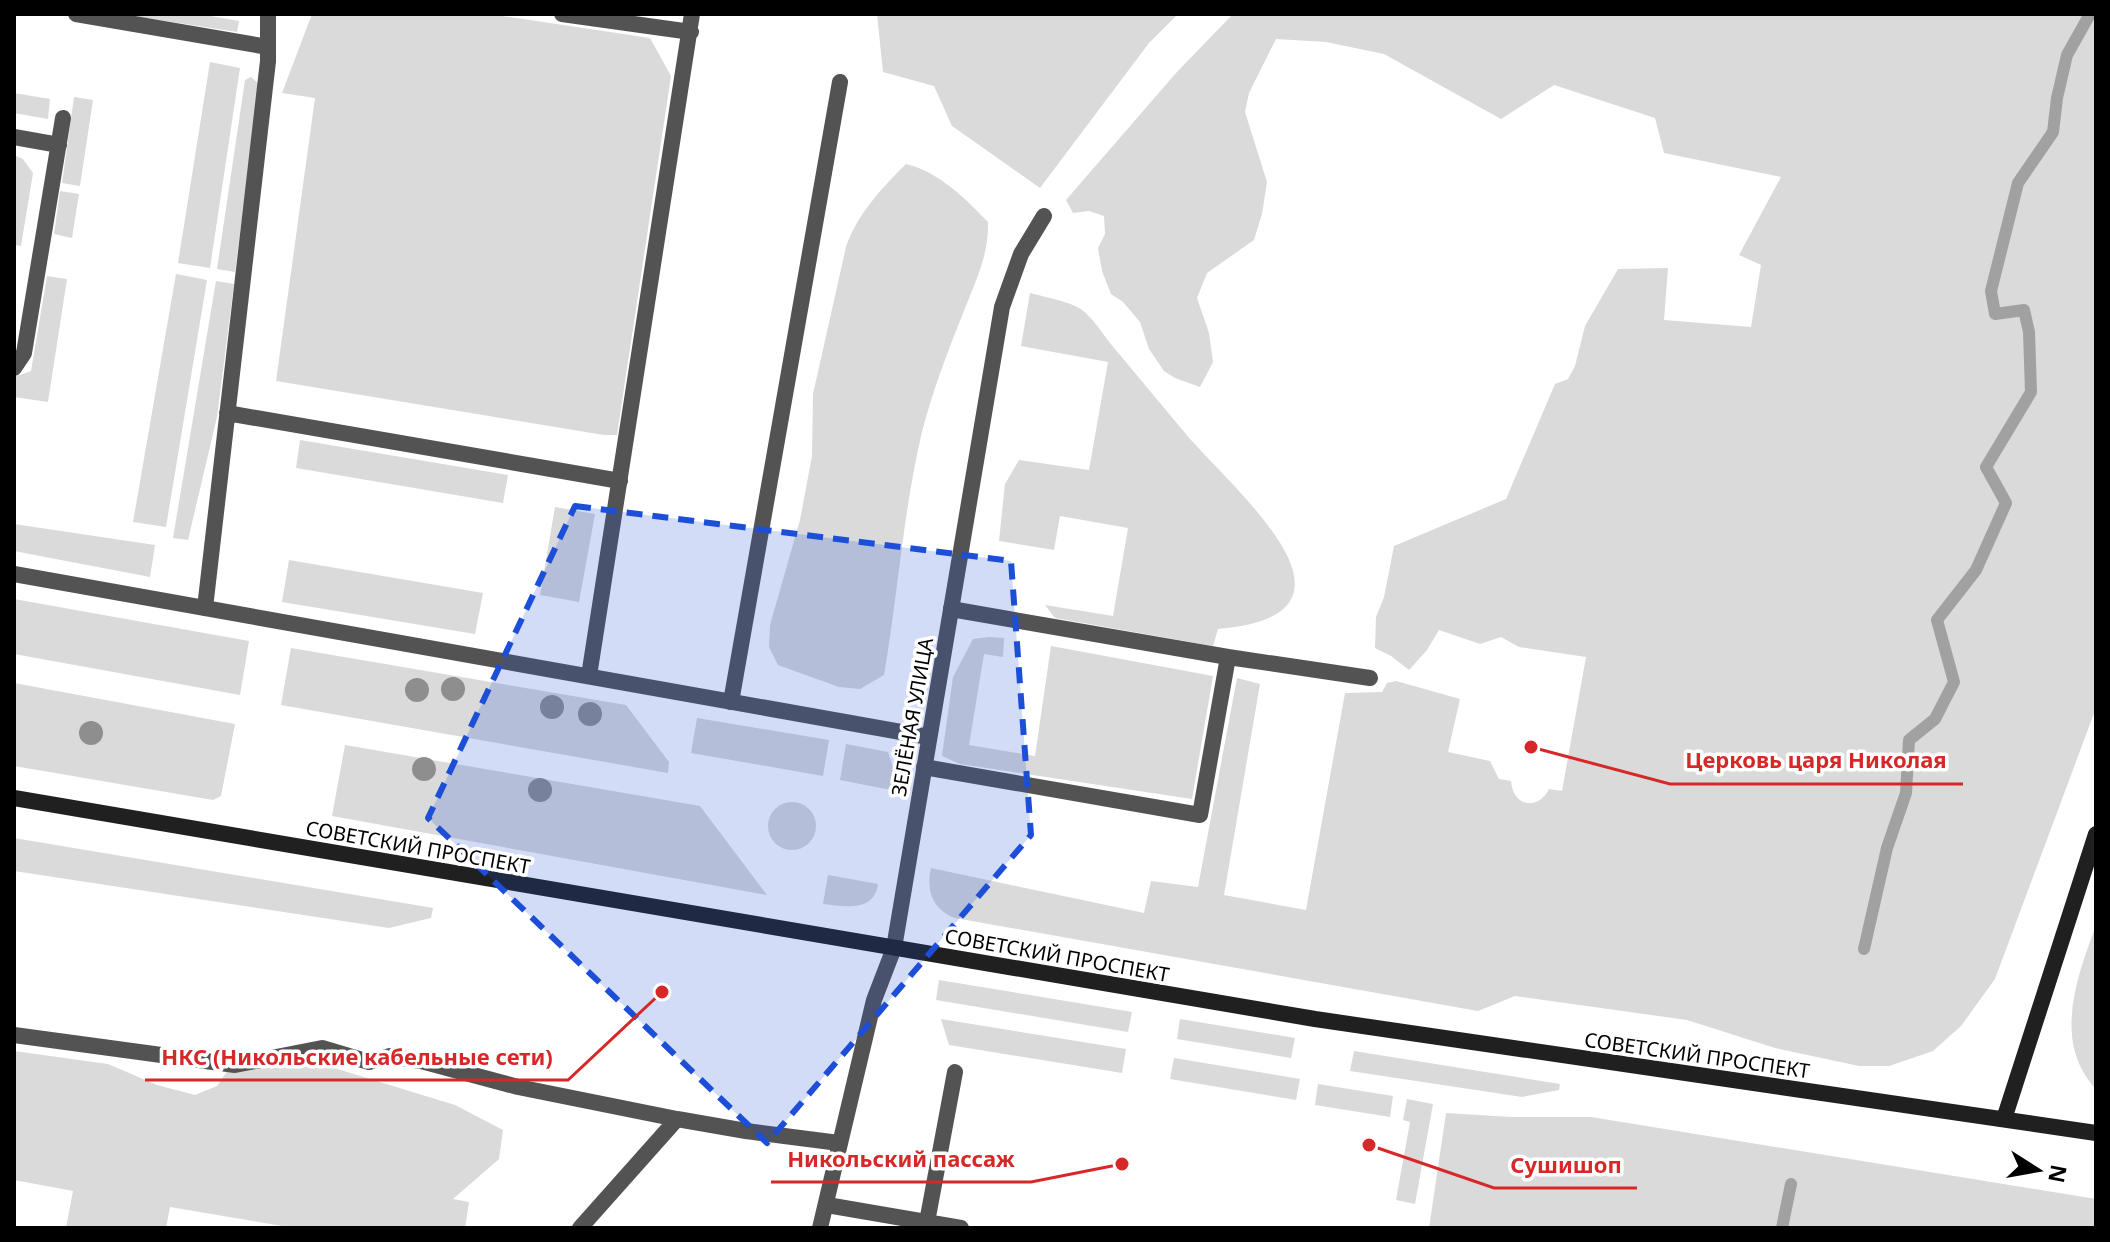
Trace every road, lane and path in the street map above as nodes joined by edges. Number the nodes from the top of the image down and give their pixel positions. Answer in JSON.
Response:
{"nodes":[{"id":1,"x":76,"y":14,"type":"edge"},
{"id":2,"x":268,"y":14,"type":"edge"},
{"id":3,"x":562,"y":14,"type":"edge"},
{"id":4,"x":692,"y":14,"type":"edge"},
{"id":5,"x":691,"y":32,"type":"junction"},
{"id":6,"x":268,"y":47,"type":"junction"},
{"id":7,"x":840,"y":82,"type":"dead end"},
{"id":8,"x":63,"y":118,"type":"dead end"},
{"id":9,"x":14,"y":137,"type":"edge"},
{"id":10,"x":59,"y":145,"type":"junction"},
{"id":11,"x":1044,"y":216,"type":"dead end"},
{"id":12,"x":14,"y":368,"type":"edge"},
{"id":13,"x":227,"y":413,"type":"junction"},
{"id":14,"x":620,"y":481,"type":"junction"},
{"id":15,"x":14,"y":574,"type":"edge"},
{"id":16,"x":205,"y":608,"type":"junction"},
{"id":17,"x":951,"y":609,"type":"junction"},
{"id":18,"x":1228,"y":657,"type":"junction"},
{"id":19,"x":589,"y":676,"type":"junction"},
{"id":20,"x":1370,"y":678,"type":"dead end"},
{"id":21,"x":731,"y":702,"type":"junction"},
{"id":22,"x":929,"y":737,"type":"junction"},
{"id":23,"x":924,"y":767,"type":"junction"},
{"id":24,"x":14,"y":798,"type":"edge"},
{"id":25,"x":2096,"y":834,"type":"edge"},
{"id":26,"x":894,"y":948,"type":"junction"},
{"id":27,"x":14,"y":1035,"type":"edge"},
{"id":28,"x":955,"y":1072,"type":"dead end"},
{"id":29,"x":677,"y":1119,"type":"junction"},
{"id":30,"x":2004,"y":1119,"type":"junction"},
{"id":31,"x":2096,"y":1133,"type":"edge"},
{"id":32,"x":839,"y":1143,"type":"junction"},
{"id":33,"x":827,"y":1205,"type":"junction"},
{"id":34,"x":927,"y":1222,"type":"junction"},
{"id":35,"x":580,"y":1228,"type":"edge"},
{"id":36,"x":820,"y":1228,"type":"edge"},
{"id":37,"x":961,"y":1228,"type":"edge"}],
"edges":[{"from":1,"to":6,"type":"street"},
{"from":2,"to":6,"type":"street"},
{"from":3,"to":5,"type":"street"},
{"from":4,"to":5,"type":"street"},
{"from":5,"to":14,"type":"street"},
{"from":6,"to":13,"type":"street"},
{"from":7,"to":21,"type":"street"},
{"from":8,"to":10,"type":"street"},
{"from":9,"to":10,"type":"street"},
{"from":10,"to":12,"type":"street"},
{"from":11,"to":17,"type":"street","name":"ЗЕЛЁНАЯ УЛИЦА"},
{"from":13,"to":14,"type":"street"},
{"from":13,"to":16,"type":"street"},
{"from":14,"to":19,"type":"street"},
{"from":15,"to":16,"type":"street"},
{"from":16,"to":19,"type":"street"},
{"from":17,"to":18,"type":"street"},
{"from":17,"to":22,"type":"street","name":"ЗЕЛЁНАЯ УЛИЦА"},
{"from":18,"to":20,"type":"street"},
{"from":18,"to":23,"type":"street"},
{"from":19,"to":21,"type":"street"},
{"from":21,"to":22,"type":"street"},
{"from":22,"to":23,"type":"street","name":"ЗЕЛЁНАЯ УЛИЦА"},
{"from":23,"to":26,"type":"street","name":"ЗЕЛЁНАЯ УЛИЦА"},
{"from":24,"to":26,"type":"main road","name":"СОВЕТСКИЙ ПРОСПЕКТ"},
{"from":25,"to":30,"type":"main road"},
{"from":26,"to":30,"type":"main road","name":"СОВЕТСКИЙ ПРОСПЕКТ"},
{"from":26,"to":32,"type":"street","name":"ЗЕЛЁНАЯ УЛИЦА"},
{"from":27,"to":29,"type":"street"},
{"from":28,"to":34,"type":"street"},
{"from":29,"to":32,"type":"street"},
{"from":29,"to":35,"type":"street"},
{"from":30,"to":31,"type":"main road","name":"СОВЕТСКИЙ ПРОСПЕКТ"},
{"from":32,"to":33,"type":"street","name":"ЗЕЛЁНАЯ УЛИЦА"},
{"from":33,"to":34,"type":"street"},
{"from":33,"to":36,"type":"street","name":"ЗЕЛЁНАЯ УЛИЦА"},
{"from":34,"to":37,"type":"street"}]}
